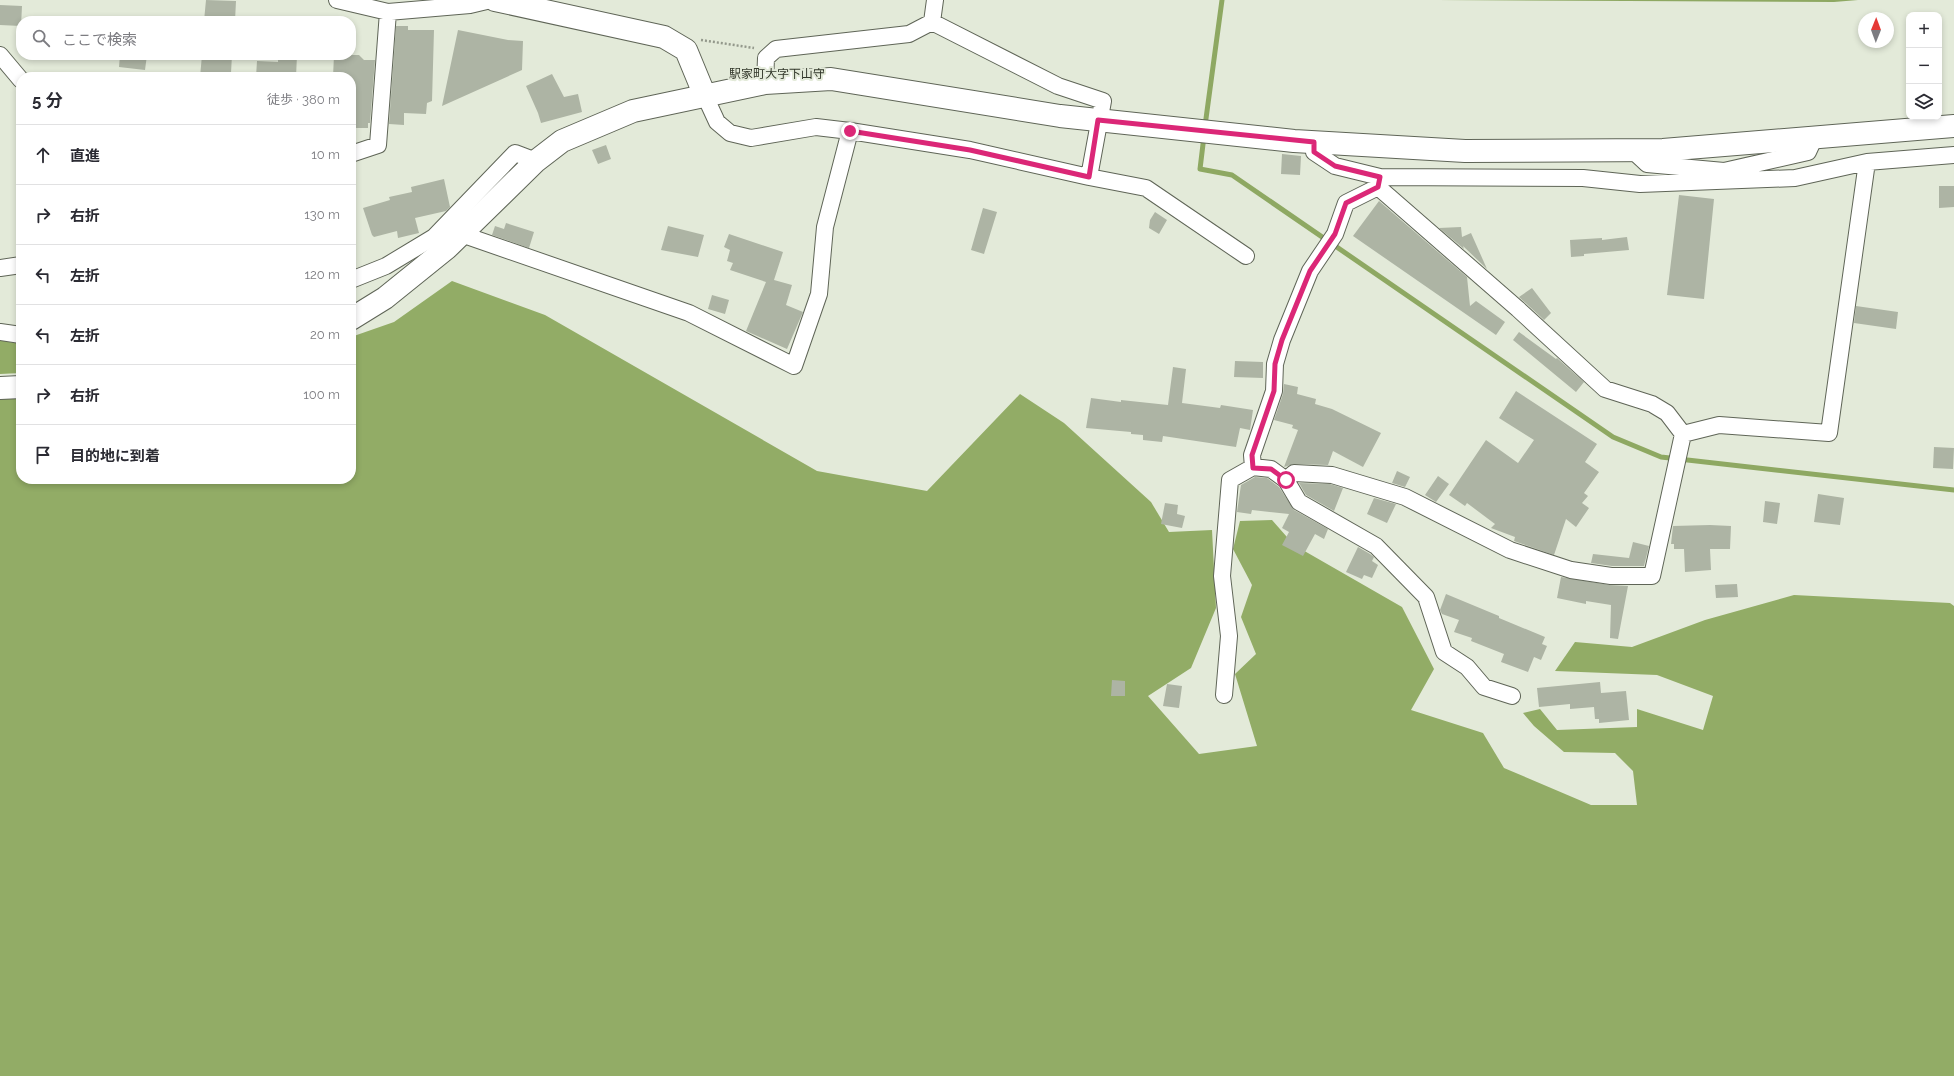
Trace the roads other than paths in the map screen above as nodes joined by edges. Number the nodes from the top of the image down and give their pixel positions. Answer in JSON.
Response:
{"nodes":[{"id":1,"x":337,"y":0,"type":"edge"},
{"id":2,"x":490,"y":0,"type":"edge"},
{"id":3,"x":495,"y":0,"type":"edge"},
{"id":4,"x":935,"y":0,"type":"edge"},
{"id":5,"x":388,"y":12,"type":"junction"},
{"id":6,"x":932,"y":22,"type":"junction"},
{"id":7,"x":0,"y":56,"type":"edge"},
{"id":8,"x":16,"y":74,"type":"edge"},
{"id":9,"x":765,"y":83,"type":"junction"},
{"id":10,"x":705,"y":96,"type":"junction"},
{"id":11,"x":1098,"y":120,"type":"junction"},
{"id":12,"x":1954,"y":126,"type":"edge"},
{"id":13,"x":850,"y":131,"type":"junction"},
{"id":14,"x":1814,"y":139,"type":"junction"},
{"id":15,"x":1314,"y":142,"type":"junction"},
{"id":16,"x":1632,"y":150,"type":"junction"},
{"id":17,"x":356,"y":152,"type":"edge"},
{"id":18,"x":1954,"y":155,"type":"edge"},
{"id":19,"x":536,"y":160,"type":"junction"},
{"id":20,"x":1867,"y":162,"type":"junction"},
{"id":21,"x":1724,"y":176,"type":"junction"},
{"id":22,"x":1089,"y":177,"type":"junction"},
{"id":23,"x":1379,"y":182,"type":"junction"},
{"id":24,"x":461,"y":234,"type":"junction"},
{"id":25,"x":1246,"y":256,"type":"dead end"},
{"id":26,"x":16,"y":266,"type":"edge"},
{"id":27,"x":0,"y":268,"type":"edge"},
{"id":28,"x":356,"y":278,"type":"edge"},
{"id":29,"x":356,"y":316,"type":"edge"},
{"id":30,"x":0,"y":332,"type":"edge"},
{"id":31,"x":16,"y":335,"type":"edge"},
{"id":32,"x":16,"y":387,"type":"edge"},
{"id":33,"x":0,"y":388,"type":"edge"},
{"id":34,"x":1682,"y":441,"type":"junction"},
{"id":35,"x":1253,"y":468,"type":"junction"},
{"id":36,"x":1286,"y":480,"type":"junction"},
{"id":37,"x":1224,"y":695,"type":"dead end"},
{"id":38,"x":1512,"y":696,"type":"dead end"}],
"edges":[{"from":1,"to":5,"type":"street"},
{"from":2,"to":5,"type":"street"},
{"from":3,"to":10,"type":"street"},
{"from":4,"to":6,"type":"street"},
{"from":5,"to":17,"type":"street"},
{"from":6,"to":9,"type":"street"},
{"from":6,"to":11,"type":"street"},
{"from":7,"to":8,"type":"street"},
{"from":9,"to":10,"type":"street"},
{"from":9,"to":11,"type":"street"},
{"from":10,"to":13,"type":"street"},
{"from":10,"to":19,"type":"street"},
{"from":11,"to":15,"type":"street"},
{"from":11,"to":22,"type":"street"},
{"from":12,"to":14,"type":"street"},
{"from":13,"to":22,"type":"street"},
{"from":13,"to":24,"type":"street"},
{"from":14,"to":16,"type":"street"},
{"from":14,"to":21,"type":"street"},
{"from":15,"to":16,"type":"street"},
{"from":15,"to":23,"type":"street"},
{"from":16,"to":21,"type":"street"},
{"from":18,"to":20,"type":"street"},
{"from":19,"to":24,"type":"street"},
{"from":19,"to":28,"type":"street"},
{"from":20,"to":21,"type":"street"},
{"from":20,"to":34,"type":"street"},
{"from":21,"to":23,"type":"street"},
{"from":22,"to":25,"type":"street"},
{"from":23,"to":34,"type":"street"},
{"from":23,"to":35,"type":"street"},
{"from":24,"to":29,"type":"street"},
{"from":26,"to":27,"type":"street"},
{"from":30,"to":31,"type":"street"},
{"from":32,"to":33,"type":"street"},
{"from":34,"to":36,"type":"street"},
{"from":35,"to":36,"type":"street"},
{"from":35,"to":37,"type":"street"},
{"from":36,"to":38,"type":"street"}]}
